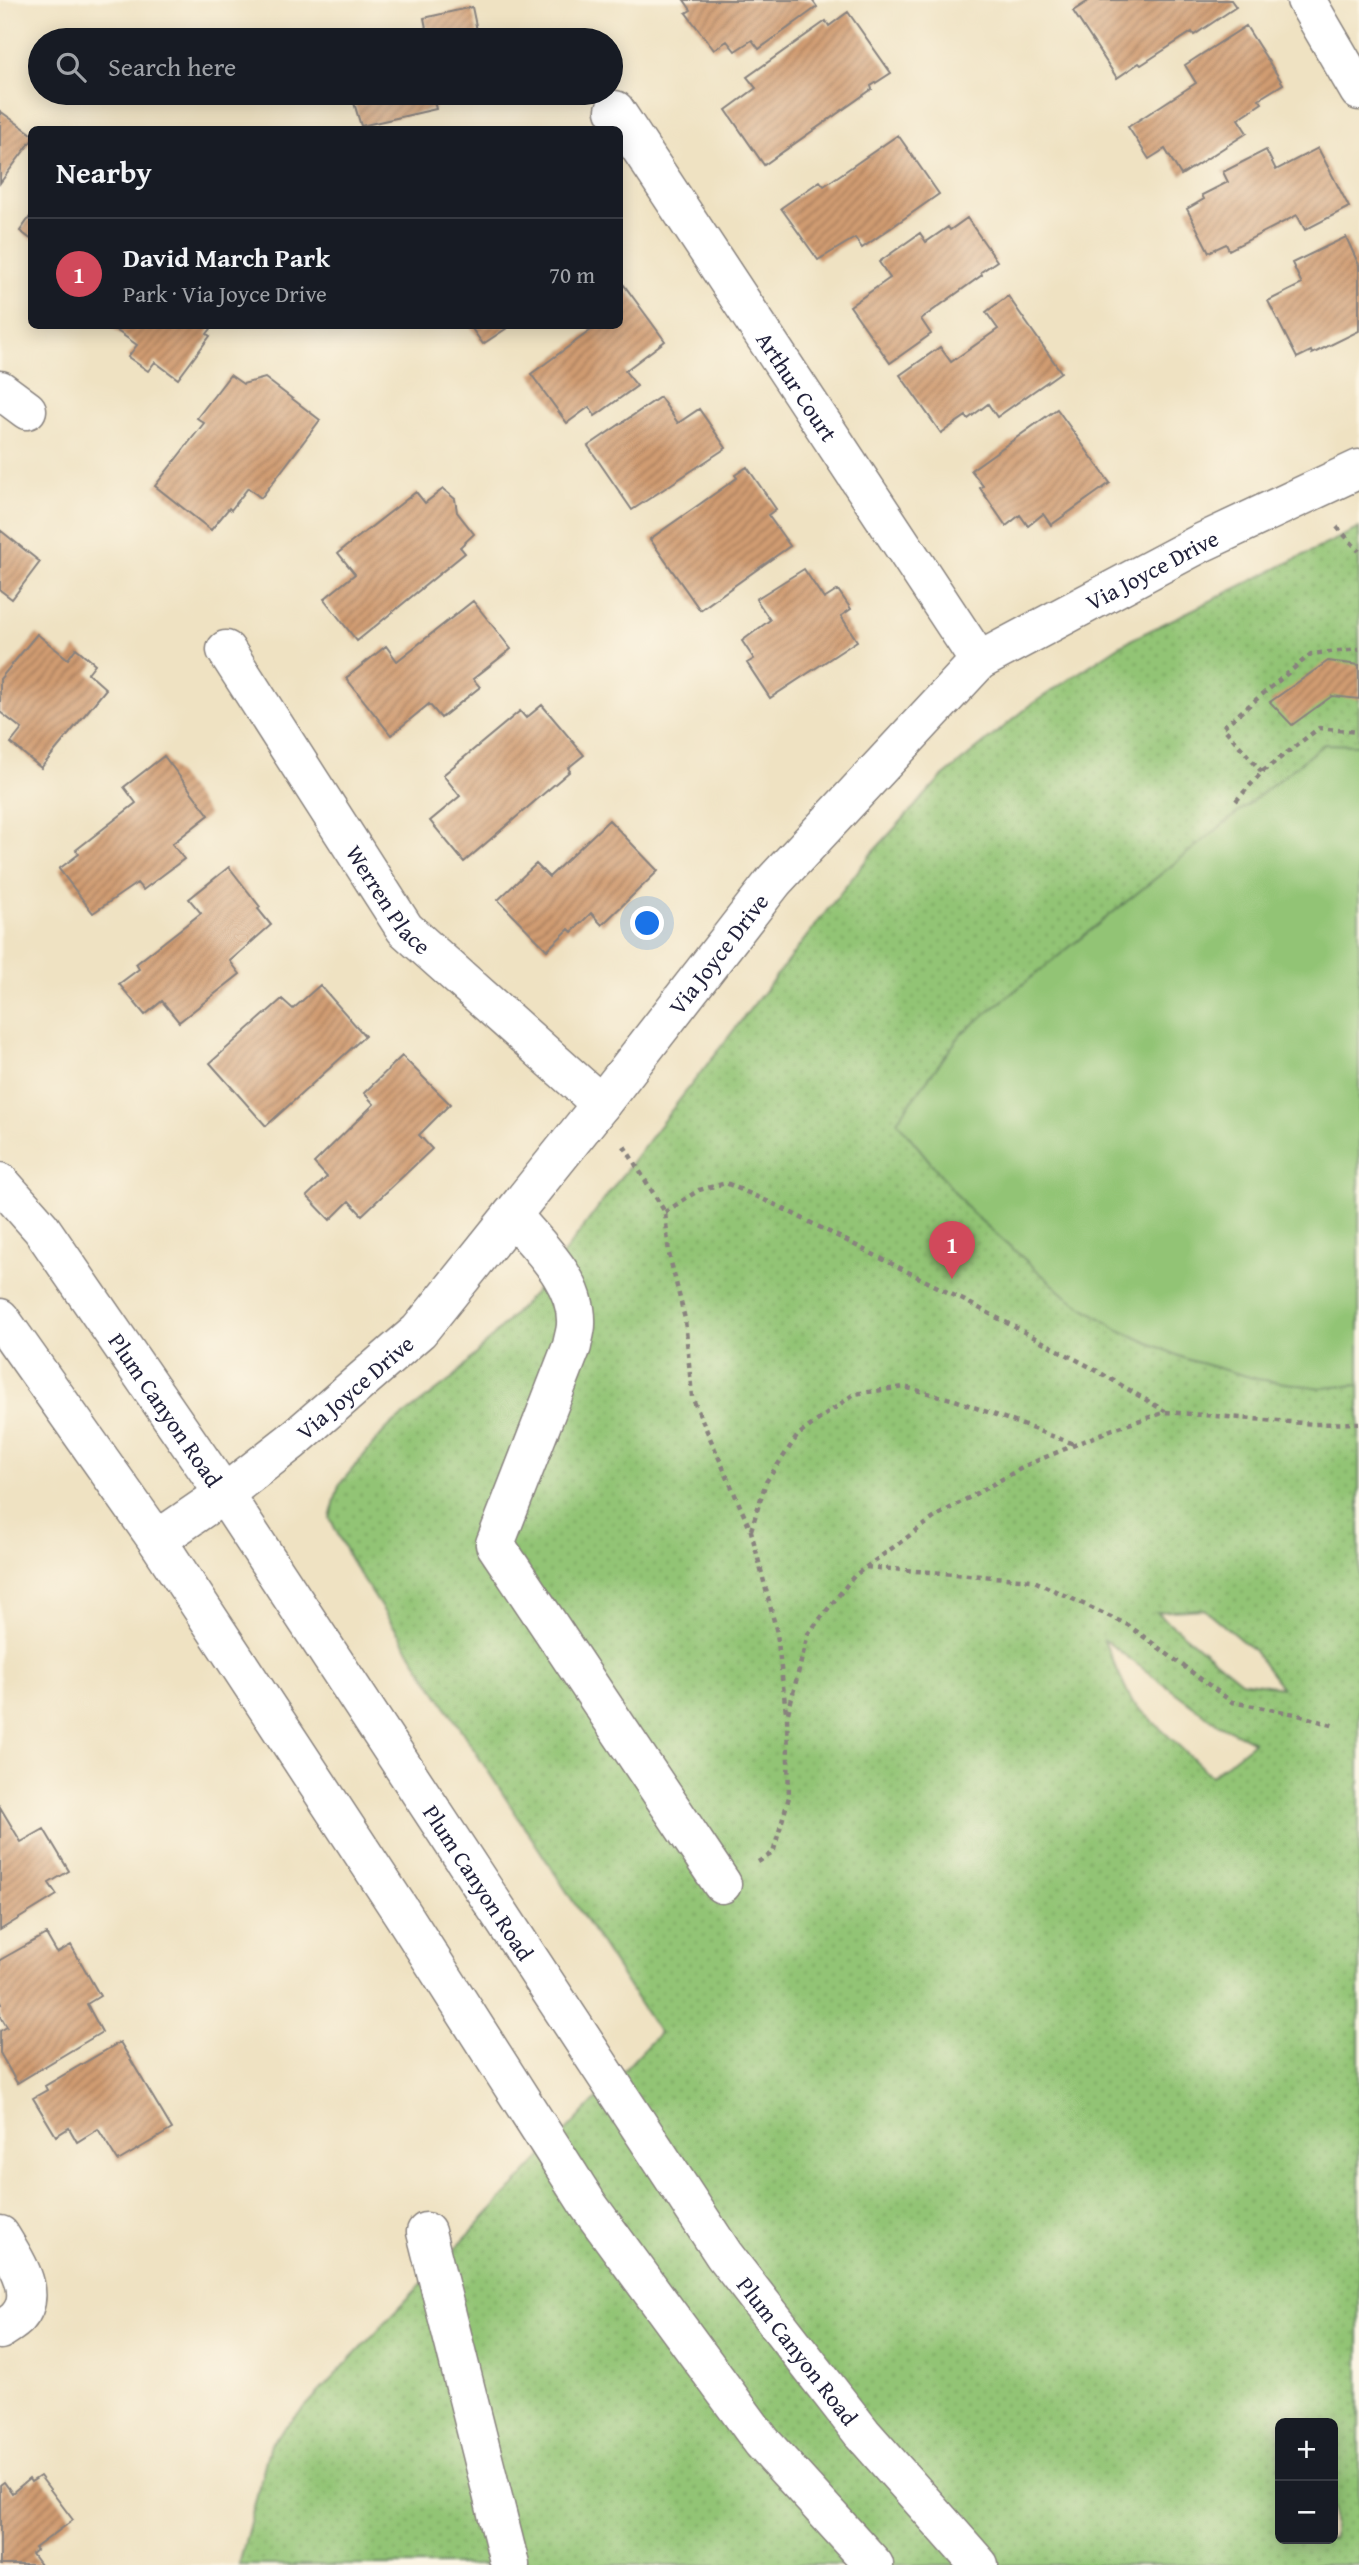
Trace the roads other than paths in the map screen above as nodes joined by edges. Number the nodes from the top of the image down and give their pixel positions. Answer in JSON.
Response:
{"nodes":[{"id":1,"x":1306,"y":0,"type":"edge"},
{"id":2,"x":1359,"y":91,"type":"edge"},
{"id":3,"x":615,"y":110,"type":"dead end"},
{"id":4,"x":1359,"y":469,"type":"edge"},
{"id":5,"x":226,"y":650,"type":"dead end"},
{"id":6,"x":979,"y":661,"type":"junction"},
{"id":7,"x":601,"y":1104,"type":"junction"},
{"id":8,"x":0,"y":1182,"type":"edge"},
{"id":9,"x":512,"y":1215,"type":"junction"},
{"id":10,"x":0,"y":1318,"type":"edge"},
{"id":11,"x":225,"y":1494,"type":"junction"},
{"id":12,"x":157,"y":1540,"type":"junction"},
{"id":13,"x":722,"y":1884,"type":"road end"},
{"id":14,"x":426,"y":2232,"type":"dead end"},
{"id":15,"x":0,"y":2235,"type":"edge"},
{"id":16,"x":0,"y":2330,"type":"edge"},
{"id":17,"x":510,"y":2565,"type":"edge"},
{"id":18,"x":874,"y":2565,"type":"edge"},
{"id":19,"x":979,"y":2565,"type":"edge"}],
"edges":[{"from":1,"to":2,"type":"main road"},
{"from":3,"to":6,"type":"main road","name":"Arthur Court"},
{"from":4,"to":6,"type":"main road","name":"Via Joyce Drive"},
{"from":5,"to":7,"type":"main road","name":"Werren Place"},
{"from":6,"to":7,"type":"main road","name":"Via Joyce Drive"},
{"from":7,"to":9,"type":"main road","name":"Via Joyce Drive"},
{"from":8,"to":11,"type":"main road","name":"Plum Canyon Road"},
{"from":9,"to":11,"type":"main road","name":"Via Joyce Drive"},
{"from":9,"to":13,"type":"main road"},
{"from":10,"to":12,"type":"main road"},
{"from":11,"to":12,"type":"main road","name":"Via Joyce Drive"},
{"from":11,"to":19,"type":"main road","name":"Plum Canyon Road"},
{"from":12,"to":18,"type":"main road"},
{"from":14,"to":17,"type":"main road"},
{"from":15,"to":16,"type":"main road"}]}
